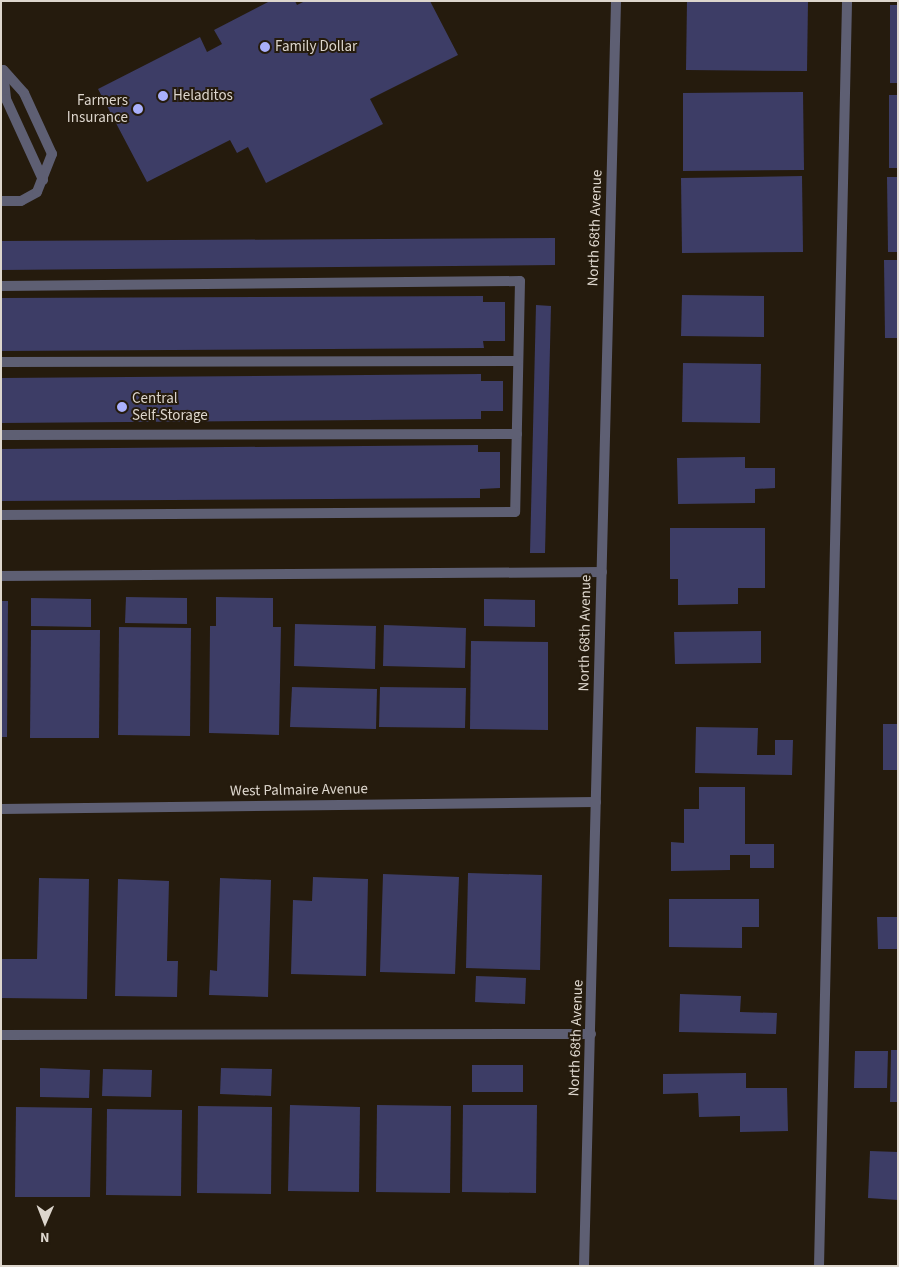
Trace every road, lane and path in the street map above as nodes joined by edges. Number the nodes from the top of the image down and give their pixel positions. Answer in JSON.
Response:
{"nodes":[{"id":1,"x":616,"y":1,"type":"edge"},
{"id":2,"x":847,"y":1,"type":"edge"},
{"id":3,"x":43,"y":180,"type":"junction"},
{"id":4,"x":1,"y":201,"type":"edge"},
{"id":5,"x":1,"y":286,"type":"edge"},
{"id":6,"x":518,"y":361,"type":"junction"},
{"id":7,"x":1,"y":362,"type":"edge"},
{"id":8,"x":517,"y":434,"type":"junction"},
{"id":9,"x":1,"y":435,"type":"edge"},
{"id":10,"x":1,"y":515,"type":"edge"},
{"id":11,"x":602,"y":572,"type":"junction"},
{"id":12,"x":1,"y":576,"type":"edge"},
{"id":13,"x":596,"y":802,"type":"junction"},
{"id":14,"x":1,"y":809,"type":"edge"},
{"id":15,"x":591,"y":1034,"type":"junction"},
{"id":16,"x":1,"y":1035,"type":"edge"},
{"id":17,"x":584,"y":1266,"type":"edge"},
{"id":18,"x":818,"y":1266,"type":"edge"}],
"edges":[{"from":1,"to":11,"type":"street","name":"North 68th Avenue"},
{"from":2,"to":18,"type":"street"},
{"from":3,"to":3,"type":"street"},
{"from":3,"to":4,"type":"street"},
{"from":5,"to":6,"type":"street"},
{"from":6,"to":7,"type":"street"},
{"from":6,"to":8,"type":"street"},
{"from":8,"to":9,"type":"street"},
{"from":8,"to":10,"type":"street"},
{"from":11,"to":12,"type":"street"},
{"from":11,"to":13,"type":"street","name":"North 68th Avenue"},
{"from":13,"to":14,"type":"street","name":"West Palmaire Avenue"},
{"from":13,"to":15,"type":"street","name":"North 68th Avenue"},
{"from":15,"to":16,"type":"street"},
{"from":15,"to":17,"type":"street","name":"North 68th Avenue"}]}
